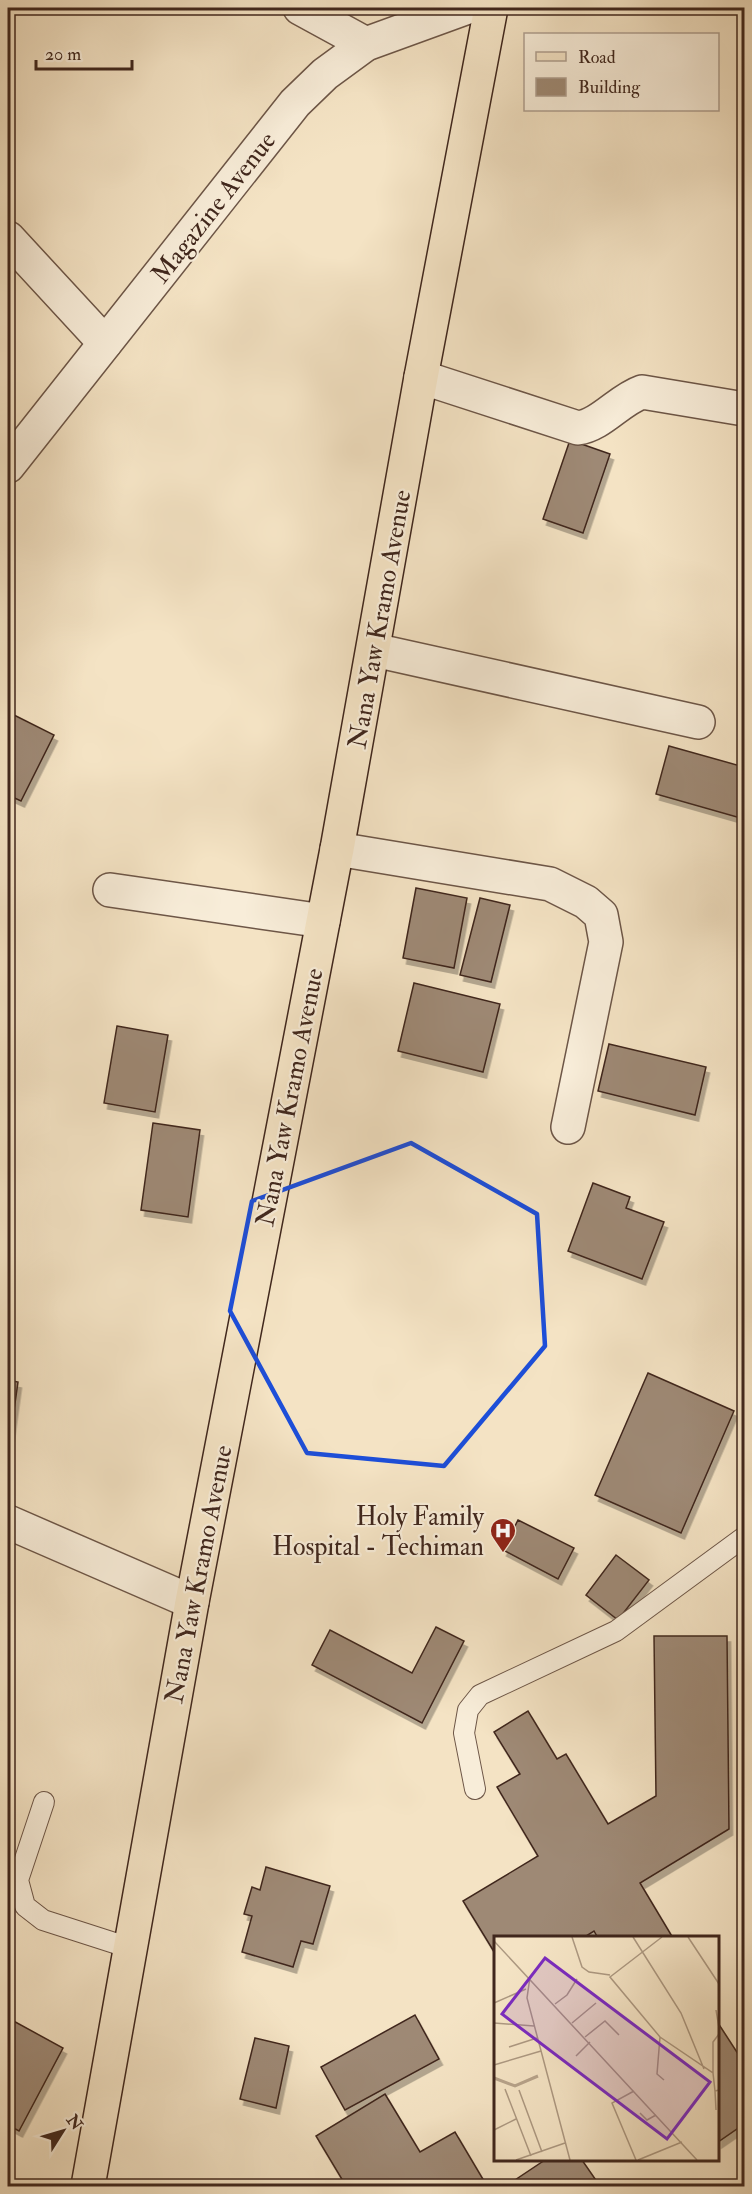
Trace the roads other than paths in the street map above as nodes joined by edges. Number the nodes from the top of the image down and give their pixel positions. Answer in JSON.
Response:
{"nodes":[{"id":1,"x":300,"y":8,"type":"edge"},
{"id":2,"x":465,"y":8,"type":"edge"},
{"id":3,"x":491,"y":8,"type":"edge"},
{"id":4,"x":366,"y":44,"type":"junction"},
{"id":5,"x":8,"y":238,"type":"edge"},
{"id":6,"x":105,"y":343,"type":"junction"},
{"id":7,"x":421,"y":377,"type":"junction"},
{"id":8,"x":744,"y":409,"type":"edge"},
{"id":9,"x":12,"y":453,"type":"edge"},
{"id":10,"x":374,"y":650,"type":"junction"},
{"id":11,"x":698,"y":722,"type":"dead end"},
{"id":12,"x":338,"y":849,"type":"junction"},
{"id":13,"x":110,"y":890,"type":"dead end"},
{"id":14,"x":324,"y":921,"type":"junction"},
{"id":15,"x":568,"y":1127,"type":"dead end"},
{"id":16,"x":8,"y":1522,"type":"edge"},
{"id":17,"x":744,"y":1537,"type":"edge"},
{"id":18,"x":192,"y":1602,"type":"junction"},
{"id":19,"x":475,"y":1790,"type":"dead end"},
{"id":20,"x":44,"y":1802,"type":"dead end"},
{"id":21,"x":130,"y":1948,"type":"junction"},
{"id":22,"x":88,"y":2187,"type":"edge"}],
"edges":[{"from":1,"to":4,"type":"street"},
{"from":2,"to":4,"type":"street","name":"Magazine Avenue"},
{"from":3,"to":7,"type":"main road","name":"Nana Yaw Kramo Avenue"},
{"from":4,"to":6,"type":"street","name":"Magazine Avenue"},
{"from":5,"to":6,"type":"street"},
{"from":6,"to":9,"type":"street","name":"Magazine Avenue"},
{"from":7,"to":8,"type":"street"},
{"from":7,"to":10,"type":"main road","name":"Nana Yaw Kramo Avenue"},
{"from":10,"to":11,"type":"street"},
{"from":10,"to":12,"type":"main road","name":"Nana Yaw Kramo Avenue"},
{"from":12,"to":14,"type":"main road","name":"Nana Yaw Kramo Avenue"},
{"from":12,"to":15,"type":"street"},
{"from":13,"to":14,"type":"street"},
{"from":14,"to":18,"type":"main road","name":"Nana Yaw Kramo Avenue"},
{"from":16,"to":18,"type":"street"},
{"from":17,"to":19,"type":"lane"},
{"from":18,"to":21,"type":"main road","name":"Nana Yaw Kramo Avenue"},
{"from":20,"to":21,"type":"lane"},
{"from":21,"to":22,"type":"main road","name":"Nana Yaw Kramo Avenue"}]}
